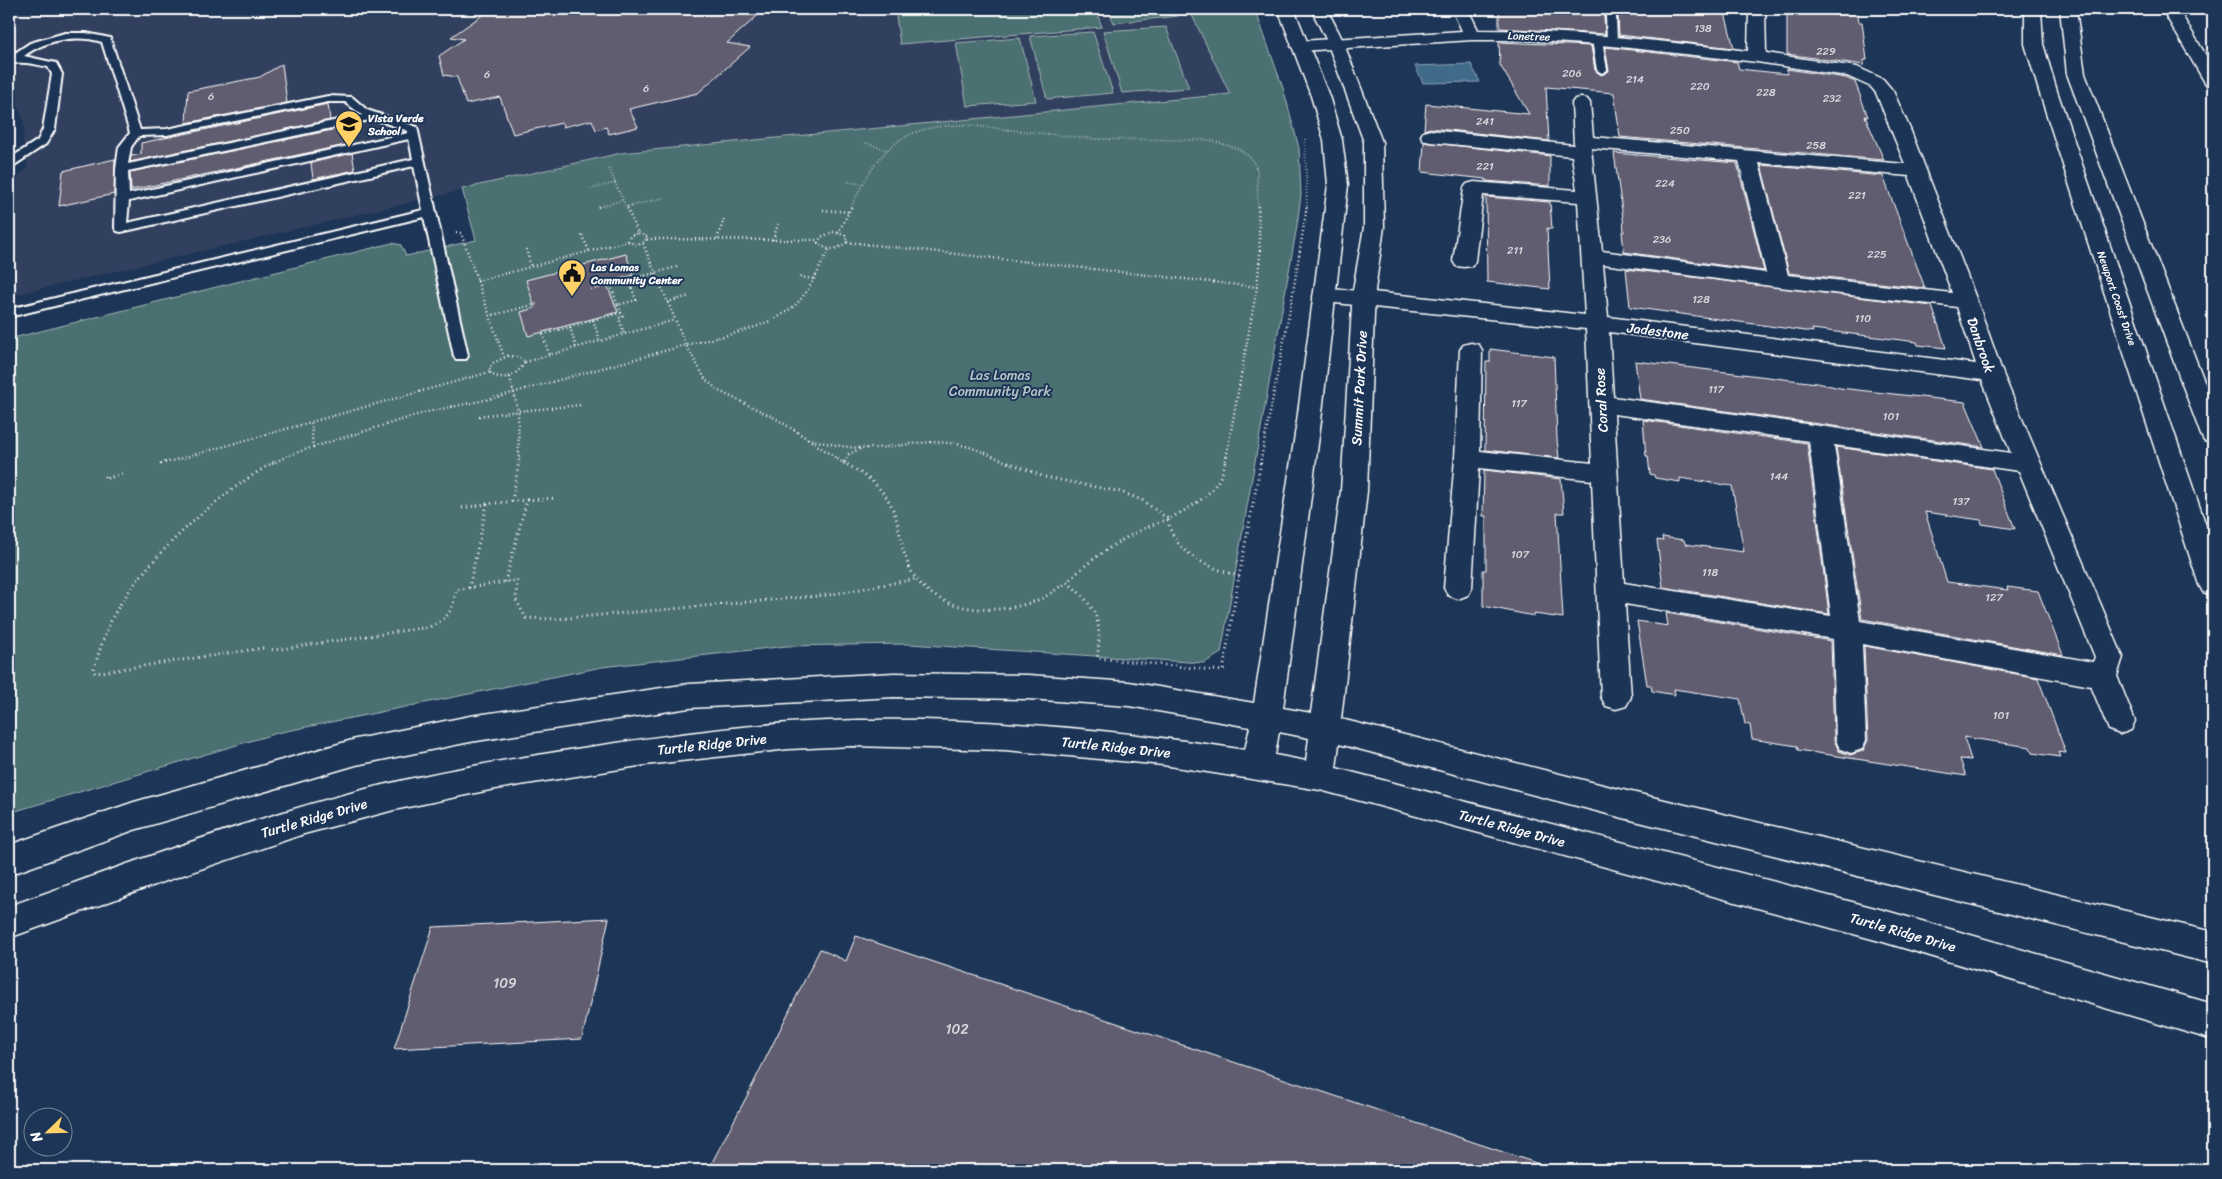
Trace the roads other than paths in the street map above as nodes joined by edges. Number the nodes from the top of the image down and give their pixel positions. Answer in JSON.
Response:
{"nodes":[{"id":1,"x":1286,"y":9,"type":"edge"},
{"id":2,"x":1318,"y":9,"type":"edge"},
{"id":3,"x":1460,"y":9,"type":"edge"},
{"id":4,"x":1757,"y":9,"type":"edge"},
{"id":5,"x":2033,"y":9,"type":"edge"},
{"id":6,"x":2068,"y":9,"type":"edge"},
{"id":7,"x":2170,"y":9,"type":"edge"},
{"id":8,"x":1611,"y":16,"type":"dead end"},
{"id":9,"x":1472,"y":35,"type":"junction"},
{"id":10,"x":1604,"y":40,"type":"junction"},
{"id":11,"x":1335,"y":44,"type":"junction"},
{"id":12,"x":1300,"y":46,"type":"junction"},
{"id":13,"x":1757,"y":58,"type":"junction"},
{"id":14,"x":12,"y":60,"type":"edge"},
{"id":15,"x":1602,"y":70,"type":"dead end"},
{"id":16,"x":2213,"y":81,"type":"edge"},
{"id":17,"x":1581,"y":103,"type":"dead end"},
{"id":18,"x":374,"y":116,"type":"junction"},
{"id":19,"x":136,"y":133,"type":"junction"},
{"id":20,"x":414,"y":135,"type":"junction"},
{"id":21,"x":1430,"y":136,"type":"dead end"},
{"id":22,"x":1582,"y":146,"type":"junction"},
{"id":23,"x":1748,"y":157,"type":"junction"},
{"id":24,"x":419,"y":161,"type":"junction"},
{"id":25,"x":9,"y":164,"type":"edge"},
{"id":26,"x":122,"y":169,"type":"junction"},
{"id":27,"x":1915,"y":171,"type":"junction"},
{"id":28,"x":1588,"y":198,"type":"junction"},
{"id":29,"x":123,"y":199,"type":"junction"},
{"id":30,"x":430,"y":212,"type":"junction"},
{"id":31,"x":1592,"y":256,"type":"junction"},
{"id":32,"x":1464,"y":261,"type":"dead end"},
{"id":33,"x":1779,"y":281,"type":"junction"},
{"id":34,"x":1324,"y":296,"type":"junction"},
{"id":35,"x":1364,"y":298,"type":"junction"},
{"id":36,"x":1966,"y":302,"type":"junction"},
{"id":37,"x":9,"y":313,"type":"edge"},
{"id":38,"x":1598,"y":323,"type":"junction"},
{"id":39,"x":1471,"y":350,"type":"dead end"},
{"id":40,"x":461,"y":356,"type":"dead end"},
{"id":41,"x":1991,"y":374,"type":"junction"},
{"id":42,"x":1602,"y":404,"type":"junction"},
{"id":43,"x":1820,"y":434,"type":"junction"},
{"id":44,"x":2213,"y":435,"type":"edge"},
{"id":45,"x":1467,"y":458,"type":"junction"},
{"id":46,"x":2029,"y":464,"type":"junction"},
{"id":47,"x":1605,"y":473,"type":"junction"},
{"id":48,"x":2213,"y":585,"type":"edge"},
{"id":49,"x":1458,"y":588,"type":"dead end"},
{"id":50,"x":1611,"y":591,"type":"junction"},
{"id":51,"x":1846,"y":630,"type":"junction"},
{"id":52,"x":2102,"y":676,"type":"junction"},
{"id":53,"x":1616,"y":698,"type":"dead end"},
{"id":54,"x":1266,"y":718,"type":"junction"},
{"id":55,"x":2120,"y":721,"type":"dead end"},
{"id":56,"x":1326,"y":728,"type":"junction"},
{"id":57,"x":1851,"y":740,"type":"dead end"},
{"id":58,"x":1258,"y":764,"type":"junction"},
{"id":59,"x":1320,"y":777,"type":"junction"},
{"id":60,"x":9,"y":860,"type":"edge"},
{"id":61,"x":9,"y":922,"type":"edge"},
{"id":62,"x":2213,"y":948,"type":"edge"},
{"id":63,"x":2213,"y":1022,"type":"edge"}],
"edges":[{"from":1,"to":12,"type":"main road"},
{"from":2,"to":11,"type":"main road","name":"Summit Park Drive"},
{"from":3,"to":9,"type":"main road"},
{"from":4,"to":13,"type":"main road"},
{"from":5,"to":48,"type":"main road","name":"Newport Coast Drive"},
{"from":6,"to":44,"type":"main road"},
{"from":7,"to":16,"type":"main road"},
{"from":8,"to":10,"type":"lane"},
{"from":9,"to":10,"type":"main road","name":"Lonetree"},
{"from":9,"to":11,"type":"main road","name":"Lonetree"},
{"from":10,"to":13,"type":"main road","name":"Lonetree"},
{"from":10,"to":15,"type":"lane"},
{"from":11,"to":12,"type":"main road","name":"Lonetree"},
{"from":11,"to":35,"type":"main road","name":"Summit Park Drive"},
{"from":12,"to":34,"type":"main road"},
{"from":13,"to":27,"type":"main road","name":"Danbrook"},
{"from":14,"to":19,"type":"lane"},
{"from":14,"to":25,"type":"lane"},
{"from":17,"to":22,"type":"main road","name":"Coral Rose"},
{"from":18,"to":19,"type":"lane"},
{"from":18,"to":20,"type":"lane"},
{"from":18,"to":26,"type":"lane"},
{"from":19,"to":26,"type":"lane"},
{"from":20,"to":24,"type":"lane"},
{"from":20,"to":29,"type":"lane"},
{"from":21,"to":22,"type":"main road"},
{"from":22,"to":23,"type":"main road"},
{"from":22,"to":28,"type":"main road","name":"Coral Rose"},
{"from":23,"to":27,"type":"main road"},
{"from":23,"to":33,"type":"main road"},
{"from":24,"to":29,"type":"lane"},
{"from":24,"to":30,"type":"lane"},
{"from":26,"to":29,"type":"lane"},
{"from":27,"to":36,"type":"main road","name":"Danbrook"},
{"from":28,"to":31,"type":"main road","name":"Coral Rose"},
{"from":28,"to":32,"type":"main road"},
{"from":30,"to":37,"type":"lane"},
{"from":30,"to":40,"type":"lane"},
{"from":31,"to":33,"type":"main road"},
{"from":31,"to":38,"type":"main road","name":"Coral Rose"},
{"from":33,"to":36,"type":"main road"},
{"from":34,"to":35,"type":"main road","name":"Jadestone"},
{"from":34,"to":54,"type":"main road"},
{"from":35,"to":38,"type":"main road","name":"Jadestone"},
{"from":35,"to":56,"type":"main road","name":"Summit Park Drive"},
{"from":36,"to":41,"type":"main road","name":"Danbrook"},
{"from":38,"to":41,"type":"main road","name":"Jadestone"},
{"from":38,"to":42,"type":"main road","name":"Coral Rose"},
{"from":39,"to":45,"type":"main road"},
{"from":41,"to":46,"type":"main road","name":"Danbrook"},
{"from":42,"to":43,"type":"main road"},
{"from":42,"to":47,"type":"main road","name":"Coral Rose"},
{"from":43,"to":46,"type":"main road"},
{"from":43,"to":51,"type":"main road"},
{"from":45,"to":47,"type":"main road"},
{"from":45,"to":49,"type":"main road"},
{"from":46,"to":52,"type":"main road","name":"Danbrook"},
{"from":47,"to":50,"type":"main road","name":"Coral Rose"},
{"from":50,"to":51,"type":"main road"},
{"from":50,"to":53,"type":"main road","name":"Coral Rose"},
{"from":51,"to":52,"type":"main road"},
{"from":51,"to":57,"type":"main road"},
{"from":52,"to":55,"type":"main road"},
{"from":54,"to":56,"type":"main road"},
{"from":54,"to":58,"type":"main road"},
{"from":54,"to":60,"type":"main road"},
{"from":56,"to":59,"type":"main road","name":"Summit Park Drive"},
{"from":56,"to":62,"type":"main road"},
{"from":58,"to":59,"type":"main road","name":"Turtle Ridge Drive"},
{"from":58,"to":61,"type":"main road","name":"Turtle Ridge Drive"},
{"from":59,"to":63,"type":"main road","name":"Turtle Ridge Drive"}]}
